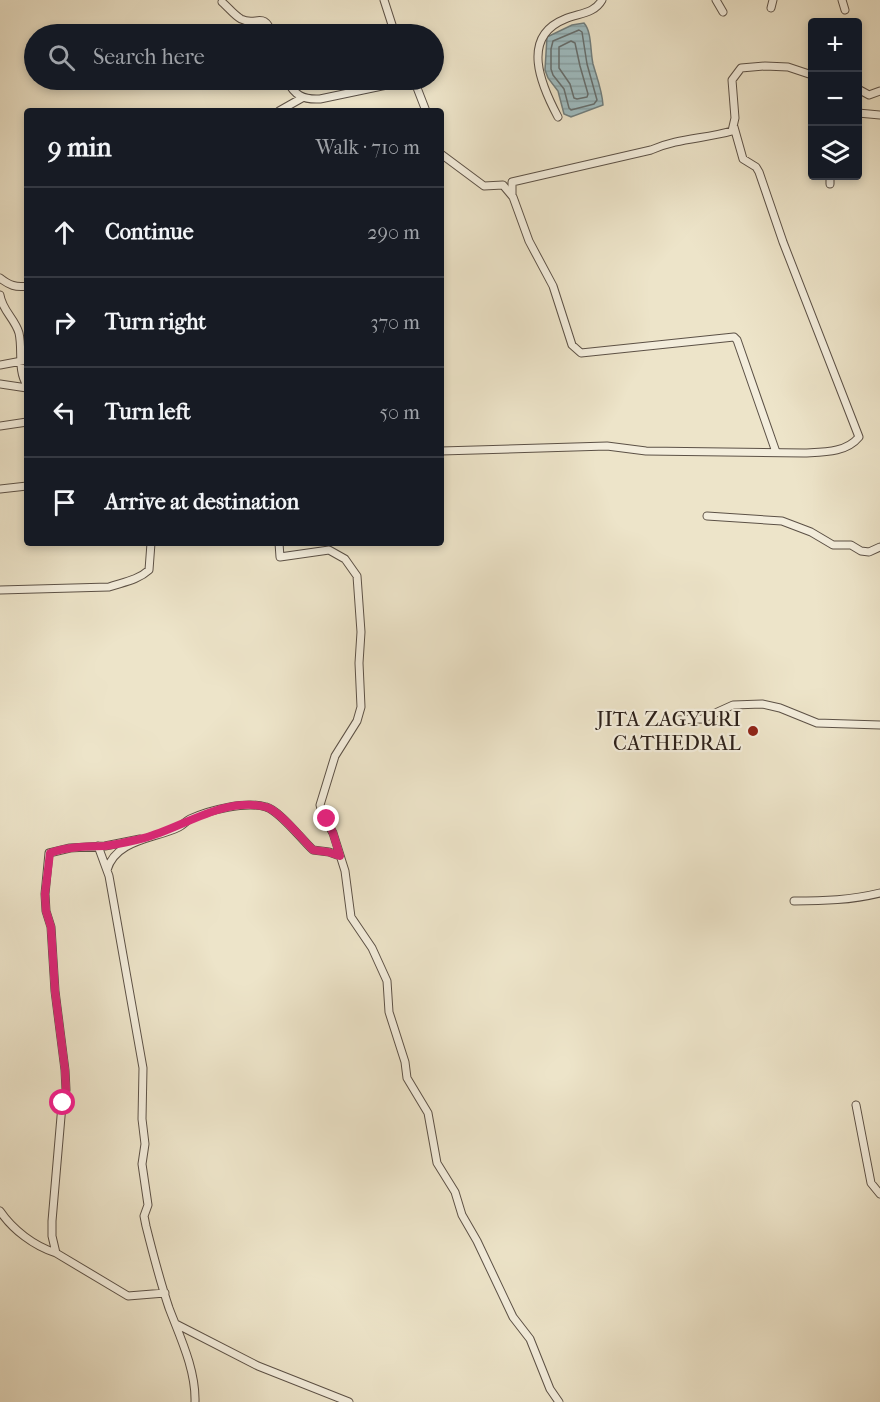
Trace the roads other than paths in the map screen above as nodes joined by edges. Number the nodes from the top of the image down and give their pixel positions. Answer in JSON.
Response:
{"nodes":[{"id":1,"x":384,"y":0,"type":"edge"},
{"id":2,"x":602,"y":0,"type":"edge"},
{"id":3,"x":716,"y":0,"type":"edge"},
{"id":4,"x":842,"y":0,"type":"edge"},
{"id":5,"x":222,"y":2,"type":"dead end"},
{"id":6,"x":845,"y":10,"type":"dead end"},
{"id":7,"x":723,"y":12,"type":"dead end"},
{"id":8,"x":268,"y":24,"type":"edge"},
{"id":9,"x":392,"y":24,"type":"edge"},
{"id":10,"x":808,"y":73,"type":"edge"},
{"id":11,"x":293,"y":90,"type":"edge"},
{"id":12,"x":363,"y":90,"type":"edge"},
{"id":13,"x":418,"y":90,"type":"edge"},
{"id":14,"x":862,"y":91,"type":"edge"},
{"id":15,"x":880,"y":91,"type":"edge"},
{"id":16,"x":302,"y":98,"type":"junction"},
{"id":17,"x":284,"y":108,"type":"edge"},
{"id":18,"x":425,"y":108,"type":"edge"},
{"id":19,"x":862,"y":113,"type":"edge"},
{"id":20,"x":880,"y":115,"type":"edge"},
{"id":21,"x":558,"y":117,"type":"dead end"},
{"id":22,"x":734,"y":128,"type":"junction"},
{"id":23,"x":444,"y":156,"type":"edge"},
{"id":24,"x":830,"y":180,"type":"edge"},
{"id":25,"x":512,"y":182,"type":"junction"},
{"id":26,"x":503,"y":184,"type":"junction"},
{"id":27,"x":830,"y":184,"type":"dead end"},
{"id":28,"x":513,"y":197,"type":"junction"},
{"id":29,"x":0,"y":278,"type":"edge"},
{"id":30,"x":24,"y":286,"type":"edge"},
{"id":31,"x":0,"y":295,"type":"edge"},
{"id":32,"x":24,"y":361,"type":"edge"},
{"id":33,"x":0,"y":365,"type":"edge"},
{"id":34,"x":24,"y":379,"type":"edge"},
{"id":35,"x":0,"y":384,"type":"edge"},
{"id":36,"x":24,"y":386,"type":"edge"},
{"id":37,"x":24,"y":422,"type":"edge"},
{"id":38,"x":0,"y":426,"type":"edge"},
{"id":39,"x":444,"y":451,"type":"edge"},
{"id":40,"x":776,"y":452,"type":"junction"},
{"id":41,"x":24,"y":486,"type":"edge"},
{"id":42,"x":0,"y":489,"type":"edge"},
{"id":43,"x":707,"y":516,"type":"dead end"},
{"id":44,"x":151,"y":546,"type":"edge"},
{"id":45,"x":279,"y":546,"type":"edge"},
{"id":46,"x":880,"y":547,"type":"edge"},
{"id":47,"x":0,"y":590,"type":"edge"},
{"id":48,"x":677,"y":720,"type":"dead end"},
{"id":49,"x":880,"y":725,"type":"edge"},
{"id":50,"x":140,"y":839,"type":"junction"},
{"id":51,"x":98,"y":846,"type":"junction"},
{"id":52,"x":340,"y":856,"type":"junction"},
{"id":53,"x":107,"y":870,"type":"junction"},
{"id":54,"x":880,"y":892,"type":"edge"},
{"id":55,"x":795,"y":901,"type":"dead end"},
{"id":56,"x":856,"y":1105,"type":"dead end"},
{"id":57,"x":880,"y":1194,"type":"edge"},
{"id":58,"x":0,"y":1211,"type":"edge"},
{"id":59,"x":56,"y":1253,"type":"junction"},
{"id":60,"x":165,"y":1293,"type":"junction"},
{"id":61,"x":176,"y":1324,"type":"junction"},
{"id":62,"x":195,"y":1402,"type":"edge"},
{"id":63,"x":349,"y":1402,"type":"edge"},
{"id":64,"x":559,"y":1402,"type":"edge"}],
"edges":[{"from":1,"to":9,"type":"street"},
{"from":2,"to":21,"type":"street"},
{"from":3,"to":7,"type":"street"},
{"from":4,"to":6,"type":"street"},
{"from":5,"to":8,"type":"street"},
{"from":10,"to":22,"type":"street"},
{"from":11,"to":16,"type":"street"},
{"from":12,"to":16,"type":"street"},
{"from":13,"to":18,"type":"street"},
{"from":14,"to":15,"type":"street"},
{"from":16,"to":17,"type":"street"},
{"from":19,"to":20,"type":"street"},
{"from":22,"to":25,"type":"street"},
{"from":22,"to":40,"type":"street"},
{"from":23,"to":26,"type":"street"},
{"from":24,"to":27,"type":"street"},
{"from":25,"to":26,"type":"street"},
{"from":25,"to":28,"type":"street"},
{"from":26,"to":28,"type":"street"},
{"from":28,"to":40,"type":"street"},
{"from":29,"to":30,"type":"street"},
{"from":31,"to":32,"type":"street"},
{"from":32,"to":33,"type":"street"},
{"from":32,"to":34,"type":"street"},
{"from":35,"to":36,"type":"street"},
{"from":37,"to":38,"type":"street"},
{"from":39,"to":40,"type":"street"},
{"from":41,"to":42,"type":"street"},
{"from":43,"to":46,"type":"street"},
{"from":44,"to":47,"type":"street"},
{"from":45,"to":52,"type":"street"},
{"from":48,"to":49,"type":"street"},
{"from":50,"to":51,"type":"street"},
{"from":50,"to":52,"type":"street"},
{"from":50,"to":53,"type":"street"},
{"from":51,"to":53,"type":"street"},
{"from":51,"to":59,"type":"street"},
{"from":52,"to":64,"type":"street"},
{"from":53,"to":60,"type":"street"},
{"from":54,"to":55,"type":"street"},
{"from":56,"to":57,"type":"street"},
{"from":58,"to":59,"type":"street"},
{"from":59,"to":60,"type":"street"},
{"from":60,"to":61,"type":"street"},
{"from":61,"to":62,"type":"street"},
{"from":61,"to":63,"type":"street"}]}
